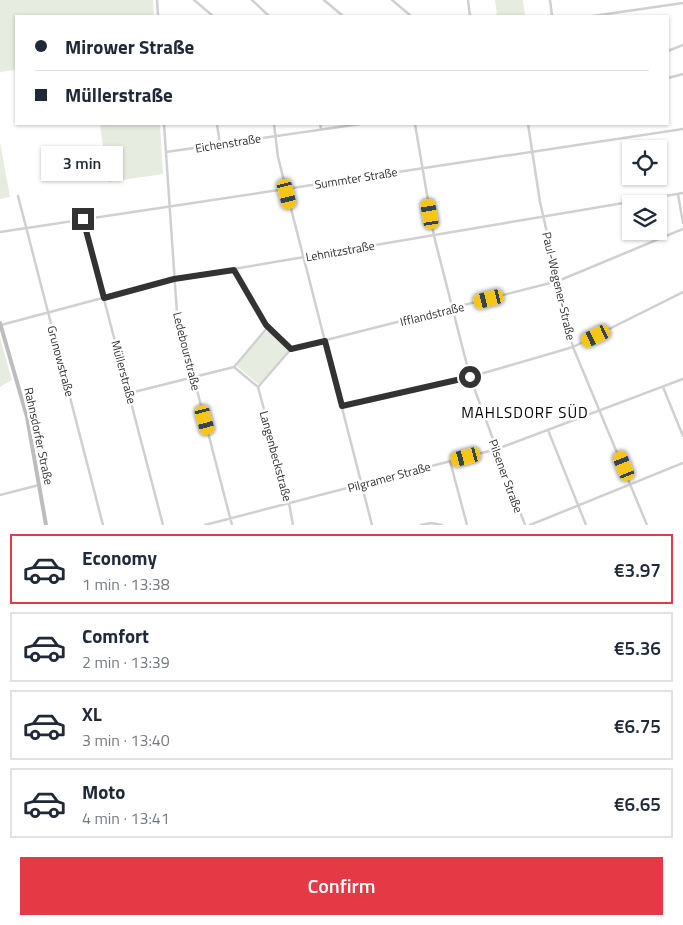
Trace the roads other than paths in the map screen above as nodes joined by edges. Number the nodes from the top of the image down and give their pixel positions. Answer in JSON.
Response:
{"nodes":[{"id":1,"x":157,"y":0,"type":"edge"},
{"id":2,"x":194,"y":0,"type":"edge"},
{"id":3,"x":252,"y":0,"type":"edge"},
{"id":4,"x":324,"y":0,"type":"edge"},
{"id":5,"x":392,"y":0,"type":"edge"},
{"id":6,"x":468,"y":0,"type":"edge"},
{"id":7,"x":550,"y":0,"type":"edge"},
{"id":8,"x":683,"y":4,"type":"edge"},
{"id":9,"x":158,"y":15,"type":"edge"},
{"id":10,"x":212,"y":15,"type":"edge"},
{"id":11,"x":268,"y":15,"type":"edge"},
{"id":12,"x":342,"y":15,"type":"edge"},
{"id":13,"x":410,"y":15,"type":"edge"},
{"id":14,"x":470,"y":15,"type":"edge"},
{"id":15,"x":552,"y":15,"type":"edge"},
{"id":16,"x":600,"y":15,"type":"edge"},
{"id":17,"x":683,"y":45,"type":"edge"},
{"id":18,"x":669,"y":51,"type":"edge"},
{"id":19,"x":683,"y":74,"type":"edge"},
{"id":20,"x":669,"y":78,"type":"edge"},
{"id":21,"x":164,"y":125,"type":"edge"},
{"id":22,"x":217,"y":125,"type":"edge"},
{"id":23,"x":274,"y":125,"type":"edge"},
{"id":24,"x":320,"y":125,"type":"edge"},
{"id":25,"x":354,"y":125,"type":"edge"},
{"id":26,"x":415,"y":125,"type":"edge"},
{"id":27,"x":528,"y":125,"type":"edge"},
{"id":28,"x":321,"y":129,"type":"junction"},
{"id":29,"x":683,"y":129,"type":"edge"},
{"id":30,"x":275,"y":136,"type":"junction"},
{"id":31,"x":220,"y":144,"type":"junction"},
{"id":32,"x":166,"y":152,"type":"junction"},
{"id":33,"x":532,"y":152,"type":"junction"},
{"id":34,"x":422,"y":169,"type":"junction"},
{"id":35,"x":286,"y":189,"type":"junction"},
{"id":36,"x":678,"y":194,"type":"junction"},
{"id":37,"x":683,"y":194,"type":"edge"},
{"id":38,"x":18,"y":196,"type":"dead end"},
{"id":39,"x":169,"y":207,"type":"junction"},
{"id":40,"x":543,"y":217,"type":"junction"},
{"id":41,"x":83,"y":219,"type":"junction"},
{"id":42,"x":683,"y":223,"type":"edge"},
{"id":43,"x":26,"y":228,"type":"junction"},
{"id":44,"x":683,"y":229,"type":"edge"},
{"id":45,"x":0,"y":232,"type":"edge"},
{"id":46,"x":434,"y":236,"type":"junction"},
{"id":47,"x":303,"y":258,"type":"junction"},
{"id":48,"x":234,"y":270,"type":"junction"},
{"id":49,"x":174,"y":279,"type":"junction"},
{"id":50,"x":558,"y":281,"type":"junction"},
{"id":51,"x":683,"y":292,"type":"edge"},
{"id":52,"x":104,"y":298,"type":"junction"},
{"id":53,"x":452,"y":308,"type":"junction"},
{"id":54,"x":48,"y":312,"type":"junction"},
{"id":55,"x":0,"y":324,"type":"edge"},
{"id":56,"x":268,"y":327,"type":"junction"},
{"id":57,"x":325,"y":341,"type":"junction"},
{"id":58,"x":574,"y":347,"type":"junction"},
{"id":59,"x":291,"y":349,"type":"junction"},
{"id":60,"x":234,"y":367,"type":"junction"},
{"id":61,"x":193,"y":377,"type":"junction"},
{"id":62,"x":470,"y":377,"type":"junction"},
{"id":63,"x":683,"y":380,"type":"edge"},
{"id":64,"x":258,"y":387,"type":"junction"},
{"id":65,"x":663,"y":387,"type":"junction"},
{"id":66,"x":130,"y":393,"type":"junction"},
{"id":67,"x":342,"y":406,"type":"junction"},
{"id":68,"x":601,"y":411,"type":"junction"},
{"id":69,"x":548,"y":430,"type":"junction"},
{"id":70,"x":683,"y":436,"type":"edge"},
{"id":71,"x":497,"y":449,"type":"junction"},
{"id":72,"x":450,"y":461,"type":"junction"},
{"id":73,"x":683,"y":463,"type":"edge"},
{"id":74,"x":362,"y":484,"type":"junction"},
{"id":75,"x":631,"y":484,"type":"junction"},
{"id":76,"x":40,"y":485,"type":"junction"},
{"id":77,"x":0,"y":495,"type":"edge"},
{"id":78,"x":289,"y":503,"type":"junction"},
{"id":79,"x":578,"y":505,"type":"junction"},
{"id":80,"x":230,"y":518,"type":"junction"},
{"id":81,"x":46,"y":525,"type":"edge"},
{"id":82,"x":103,"y":525,"type":"edge"},
{"id":83,"x":163,"y":525,"type":"edge"},
{"id":84,"x":205,"y":525,"type":"edge"},
{"id":85,"x":232,"y":525,"type":"edge"},
{"id":86,"x":293,"y":525,"type":"edge"},
{"id":87,"x":372,"y":525,"type":"edge"},
{"id":88,"x":423,"y":525,"type":"edge"},
{"id":89,"x":442,"y":525,"type":"edge"},
{"id":90,"x":467,"y":525,"type":"edge"},
{"id":91,"x":525,"y":525,"type":"edge"},
{"id":92,"x":530,"y":525,"type":"edge"},
{"id":93,"x":586,"y":525,"type":"edge"},
{"id":94,"x":647,"y":525,"type":"edge"}],
"edges":[{"from":1,"to":9,"type":"street"},
{"from":2,"to":10,"type":"street"},
{"from":3,"to":11,"type":"street"},
{"from":4,"to":12,"type":"street"},
{"from":5,"to":13,"type":"street"},
{"from":6,"to":14,"type":"street"},
{"from":7,"to":15,"type":"street"},
{"from":8,"to":16,"type":"street"},
{"from":17,"to":18,"type":"street"},
{"from":19,"to":20,"type":"street"},
{"from":21,"to":32,"type":"street","name":"Ledebourstraße"},
{"from":22,"to":31,"type":"street"},
{"from":23,"to":30,"type":"street"},
{"from":24,"to":28,"type":"street"},
{"from":25,"to":28,"type":"street","name":"Eichenstraße"},
{"from":26,"to":34,"type":"street","name":"Pilsener Straße"},
{"from":27,"to":33,"type":"street","name":"Paul-Wegener-Straße"},
{"from":28,"to":30,"type":"street","name":"Eichenstraße"},
{"from":29,"to":33,"type":"street","name":"Summter Straße"},
{"from":30,"to":31,"type":"street","name":"Eichenstraße"},
{"from":30,"to":35,"type":"street"},
{"from":31,"to":32,"type":"street","name":"Eichenstraße"},
{"from":32,"to":39,"type":"street","name":"Ledebourstraße"},
{"from":33,"to":34,"type":"street","name":"Summter Straße"},
{"from":33,"to":40,"type":"street","name":"Paul-Wegener-Straße"},
{"from":34,"to":35,"type":"street","name":"Summter Straße"},
{"from":34,"to":46,"type":"street","name":"Pilsener Straße"},
{"from":35,"to":39,"type":"street","name":"Summter Straße"},
{"from":35,"to":47,"type":"street"},
{"from":36,"to":37,"type":"street","name":"Lehnitzstraße"},
{"from":36,"to":40,"type":"street","name":"Lehnitzstraße"},
{"from":36,"to":42,"type":"street"},
{"from":38,"to":43,"type":"street","name":"Grunowstraße"},
{"from":39,"to":41,"type":"street","name":"Summter Straße"},
{"from":39,"to":49,"type":"street","name":"Ledebourstraße"},
{"from":40,"to":46,"type":"street","name":"Lehnitzstraße"},
{"from":40,"to":50,"type":"street","name":"Paul-Wegener-Straße"},
{"from":41,"to":43,"type":"street","name":"Summter Straße"},
{"from":41,"to":52,"type":"street","name":"Müllerstraße"},
{"from":43,"to":45,"type":"street","name":"Summter Straße"},
{"from":43,"to":54,"type":"street","name":"Grunowstraße"},
{"from":44,"to":50,"type":"street","name":"Ifflandstraße"},
{"from":46,"to":47,"type":"street","name":"Lehnitzstraße"},
{"from":46,"to":53,"type":"street","name":"Pilsener Straße"},
{"from":47,"to":48,"type":"street","name":"Lehnitzstraße"},
{"from":47,"to":57,"type":"street"},
{"from":48,"to":49,"type":"street","name":"Lehnitzstraße"},
{"from":48,"to":56,"type":"street"},
{"from":49,"to":52,"type":"street","name":"Lehnitzstraße"},
{"from":49,"to":61,"type":"street","name":"Ledebourstraße"},
{"from":50,"to":53,"type":"street","name":"Ifflandstraße"},
{"from":50,"to":58,"type":"street","name":"Paul-Wegener-Straße"},
{"from":51,"to":58,"type":"street"},
{"from":52,"to":54,"type":"street","name":"Lehnitzstraße"},
{"from":52,"to":66,"type":"street","name":"Müllerstraße"},
{"from":53,"to":57,"type":"street","name":"Ifflandstraße"},
{"from":53,"to":62,"type":"street","name":"Pilsener Straße"},
{"from":54,"to":55,"type":"street","name":"Lehnitzstraße"},
{"from":54,"to":82,"type":"street","name":"Grunowstraße"},
{"from":55,"to":76,"type":"street","name":"Rahnsdorfer Straße"},
{"from":56,"to":59,"type":"street"},
{"from":56,"to":60,"type":"street"},
{"from":57,"to":59,"type":"street","name":"Ifflandstraße"},
{"from":57,"to":67,"type":"street"},
{"from":58,"to":62,"type":"street"},
{"from":58,"to":68,"type":"street","name":"Paul-Wegener-Straße"},
{"from":59,"to":64,"type":"street"},
{"from":60,"to":61,"type":"street"},
{"from":60,"to":64,"type":"street"},
{"from":61,"to":66,"type":"street"},
{"from":61,"to":80,"type":"street","name":"Ledebourstraße"},
{"from":62,"to":67,"type":"street"},
{"from":62,"to":71,"type":"street","name":"Pilsener Straße"},
{"from":63,"to":65,"type":"street","name":"Pilgramer Straße"},
{"from":64,"to":78,"type":"street","name":"Langenbeckstraße"},
{"from":65,"to":68,"type":"street","name":"Pilgramer Straße"},
{"from":65,"to":70,"type":"street"},
{"from":66,"to":83,"type":"street","name":"Müllerstraße"},
{"from":67,"to":74,"type":"street"},
{"from":68,"to":69,"type":"street","name":"Pilgramer Straße"},
{"from":68,"to":75,"type":"street","name":"Paul-Wegener-Straße"},
{"from":69,"to":71,"type":"street","name":"Pilgramer Straße"},
{"from":69,"to":79,"type":"street"},
{"from":71,"to":72,"type":"street","name":"Pilgramer Straße"},
{"from":71,"to":91,"type":"street","name":"Pilsener Straße"},
{"from":72,"to":74,"type":"street","name":"Pilgramer Straße"},
{"from":72,"to":90,"type":"street"},
{"from":73,"to":75,"type":"street"},
{"from":74,"to":78,"type":"street","name":"Pilgramer Straße"},
{"from":74,"to":87,"type":"street"},
{"from":75,"to":79,"type":"street"},
{"from":75,"to":94,"type":"street","name":"Paul-Wegener-Straße"},
{"from":76,"to":77,"type":"street"},
{"from":76,"to":81,"type":"street","name":"Rahnsdorfer Straße"},
{"from":78,"to":80,"type":"street","name":"Pilgramer Straße"},
{"from":78,"to":86,"type":"street","name":"Langenbeckstraße"},
{"from":79,"to":92,"type":"street"},
{"from":79,"to":93,"type":"street"},
{"from":80,"to":84,"type":"street","name":"Pilgramer Straße"},
{"from":80,"to":85,"type":"street","name":"Ledebourstraße"},
{"from":88,"to":89,"type":"street"}]}
